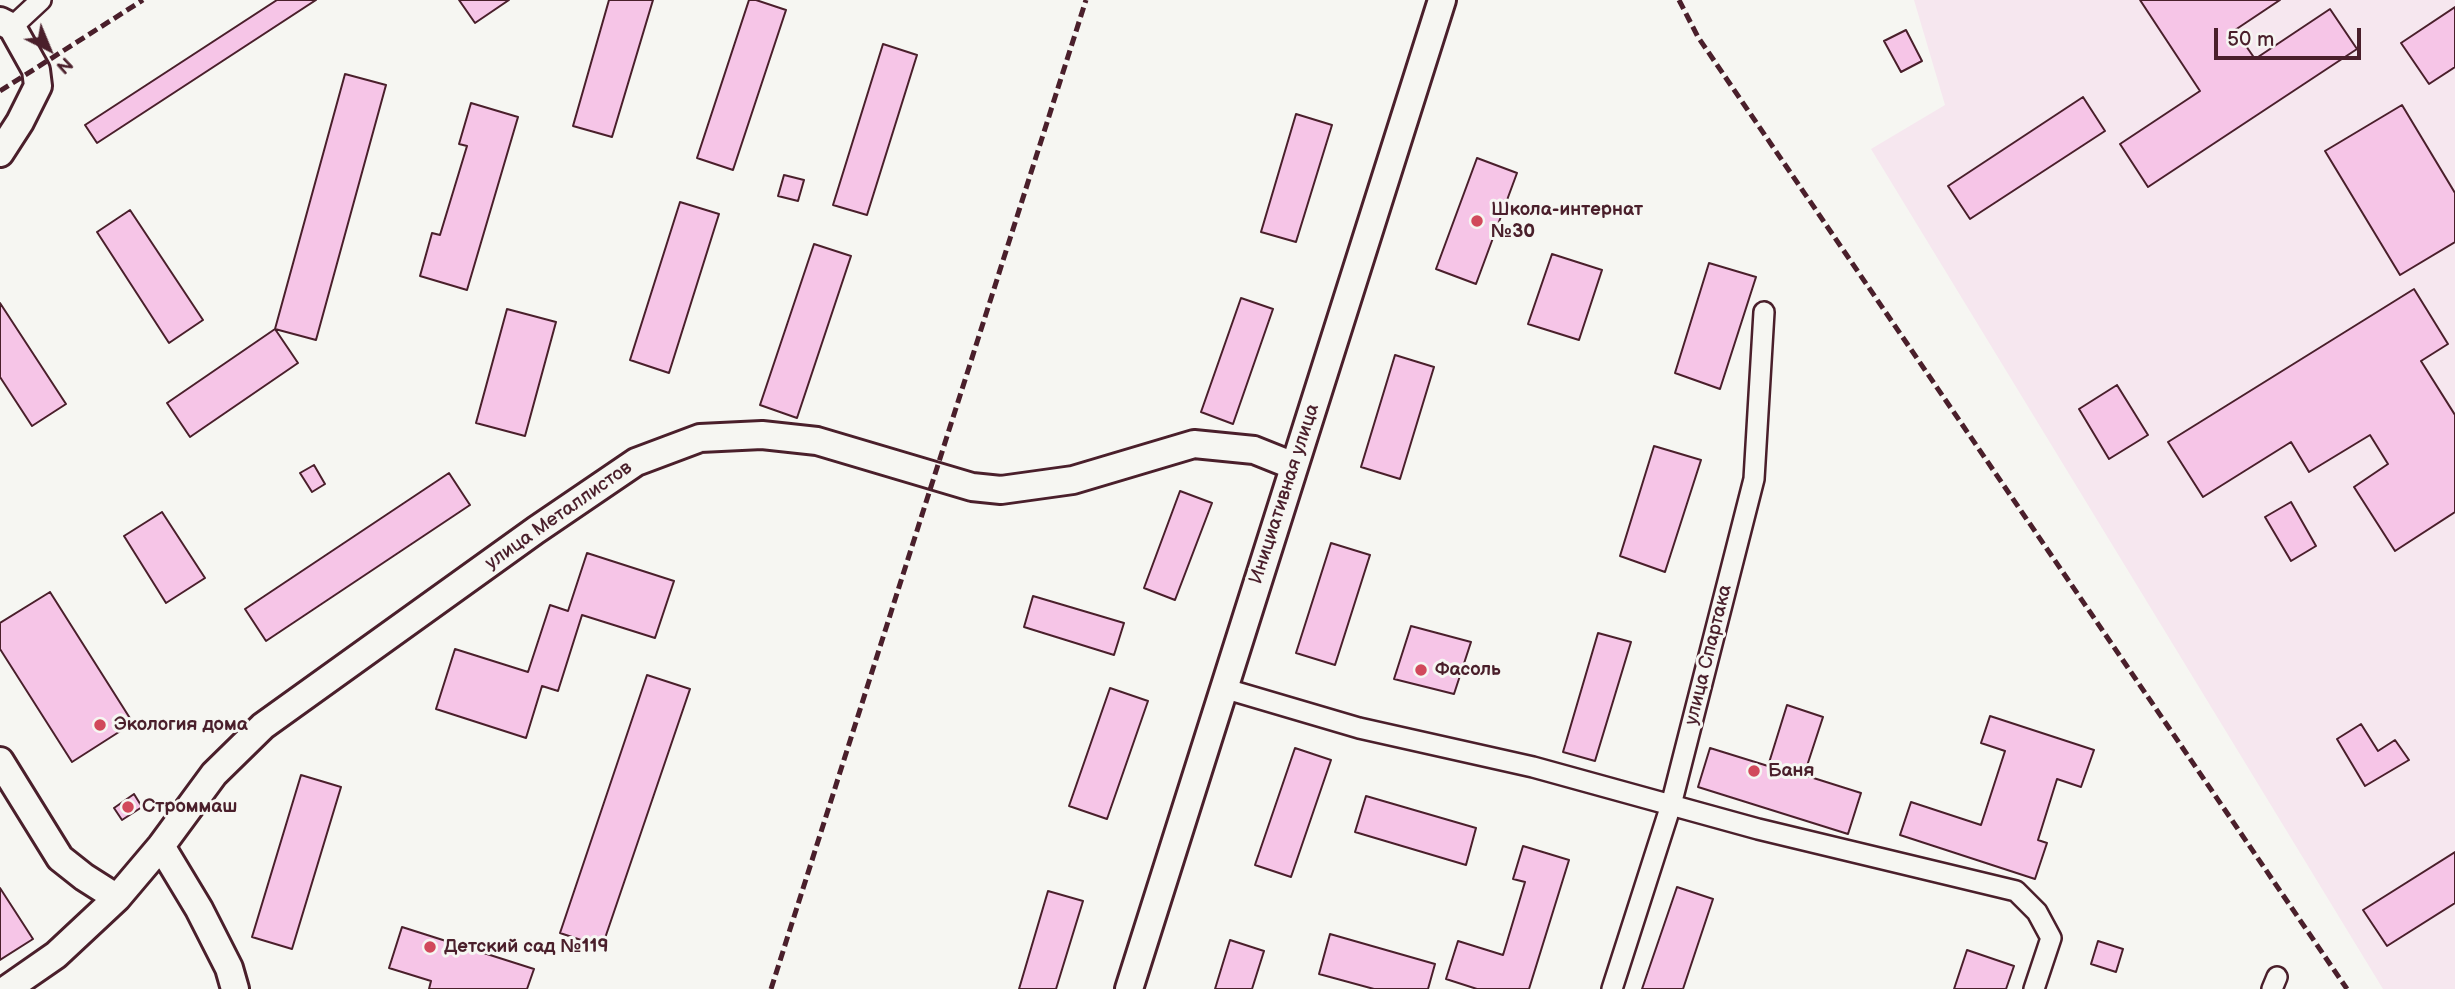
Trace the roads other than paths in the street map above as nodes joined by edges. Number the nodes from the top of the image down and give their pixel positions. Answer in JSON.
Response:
{"nodes":[{"id":1,"x":41,"y":0,"type":"edge"},
{"id":2,"x":1443,"y":0,"type":"edge"},
{"id":3,"x":6,"y":24,"type":"edge"},
{"id":4,"x":0,"y":153,"type":"edge"},
{"id":5,"x":1764,"y":312,"type":"dead end"},
{"id":6,"x":1294,"y":466,"type":"junction"},
{"id":7,"x":1223,"y":688,"type":"junction"},
{"id":8,"x":0,"y":761,"type":"edge"},
{"id":9,"x":1671,"y":805,"type":"junction"},
{"id":10,"x":161,"y":846,"type":"junction"},
{"id":11,"x":117,"y":898,"type":"junction"},
{"id":12,"x":7,"y":989,"type":"edge"},
{"id":13,"x":234,"y":989,"type":"edge"},
{"id":14,"x":1129,"y":989,"type":"edge"},
{"id":15,"x":1612,"y":989,"type":"edge"},
{"id":16,"x":2034,"y":989,"type":"edge"}],
"edges":[{"from":1,"to":3,"type":"street"},
{"from":2,"to":6,"type":"main road","name":"Инициативная улица"},
{"from":3,"to":4,"type":"main road"},
{"from":5,"to":9,"type":"street","name":"улица Спартака"},
{"from":6,"to":7,"type":"main road","name":"Инициативная улица"},
{"from":6,"to":10,"type":"main road","name":"улица Металлистов"},
{"from":7,"to":9,"type":"street"},
{"from":7,"to":14,"type":"main road","name":"Инициативная улица"},
{"from":8,"to":11,"type":"main road"},
{"from":9,"to":15,"type":"street","name":"улица Спартака"},
{"from":9,"to":16,"type":"street"},
{"from":10,"to":11,"type":"main road","name":"улица Металлистов"},
{"from":10,"to":13,"type":"main road"},
{"from":11,"to":12,"type":"main road","name":"улица Металлистов"}]}
